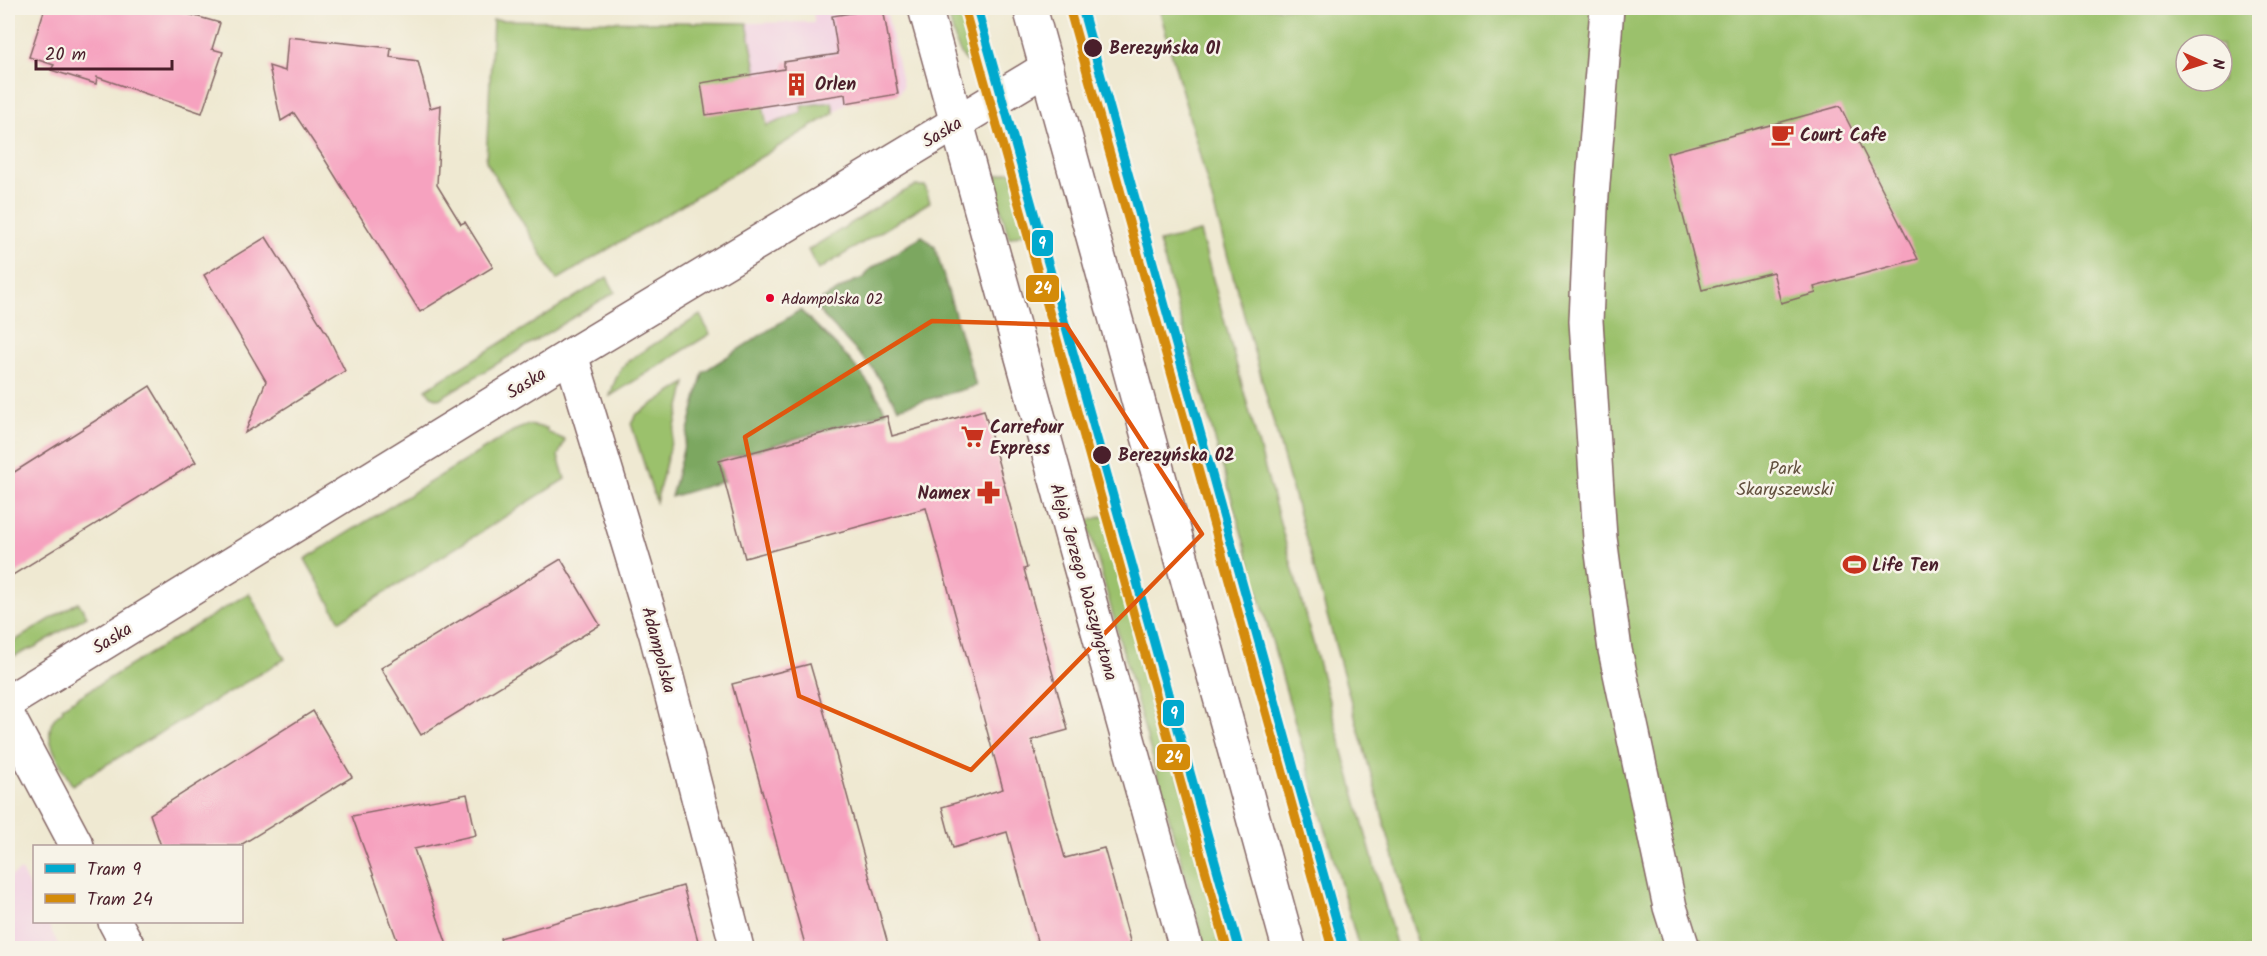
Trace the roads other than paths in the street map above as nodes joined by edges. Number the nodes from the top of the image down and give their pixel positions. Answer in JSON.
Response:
{"nodes":[{"id":1,"x":925,"y":8,"type":"edge"},
{"id":2,"x":1030,"y":8,"type":"edge"},
{"id":3,"x":1607,"y":8,"type":"edge"},
{"id":4,"x":1047,"y":68,"type":"junction"},
{"id":5,"x":957,"y":122,"type":"junction"},
{"id":6,"x":571,"y":355,"type":"junction"},
{"id":7,"x":8,"y":702,"type":"edge"},
{"id":8,"x":8,"y":716,"type":"edge"},
{"id":9,"x":76,"y":845,"type":"edge"},
{"id":10,"x":116,"y":923,"type":"edge"},
{"id":11,"x":129,"y":948,"type":"edge"},
{"id":12,"x":737,"y":948,"type":"edge"},
{"id":13,"x":1186,"y":948,"type":"edge"},
{"id":14,"x":1289,"y":948,"type":"edge"},
{"id":15,"x":1683,"y":948,"type":"edge"}],
"edges":[{"from":1,"to":5,"type":"street","name":"Aleja Jerzego Waszyngtona"},
{"from":2,"to":4,"type":"street"},
{"from":3,"to":15,"type":"street"},
{"from":4,"to":5,"type":"street","name":"Saska"},
{"from":4,"to":14,"type":"street"},
{"from":5,"to":6,"type":"street","name":"Saska"},
{"from":5,"to":13,"type":"street","name":"Aleja Jerzego Waszyngtona"},
{"from":6,"to":7,"type":"street","name":"Saska"},
{"from":6,"to":12,"type":"street","name":"Adampolska"},
{"from":8,"to":9,"type":"street"},
{"from":10,"to":11,"type":"street"}]}
